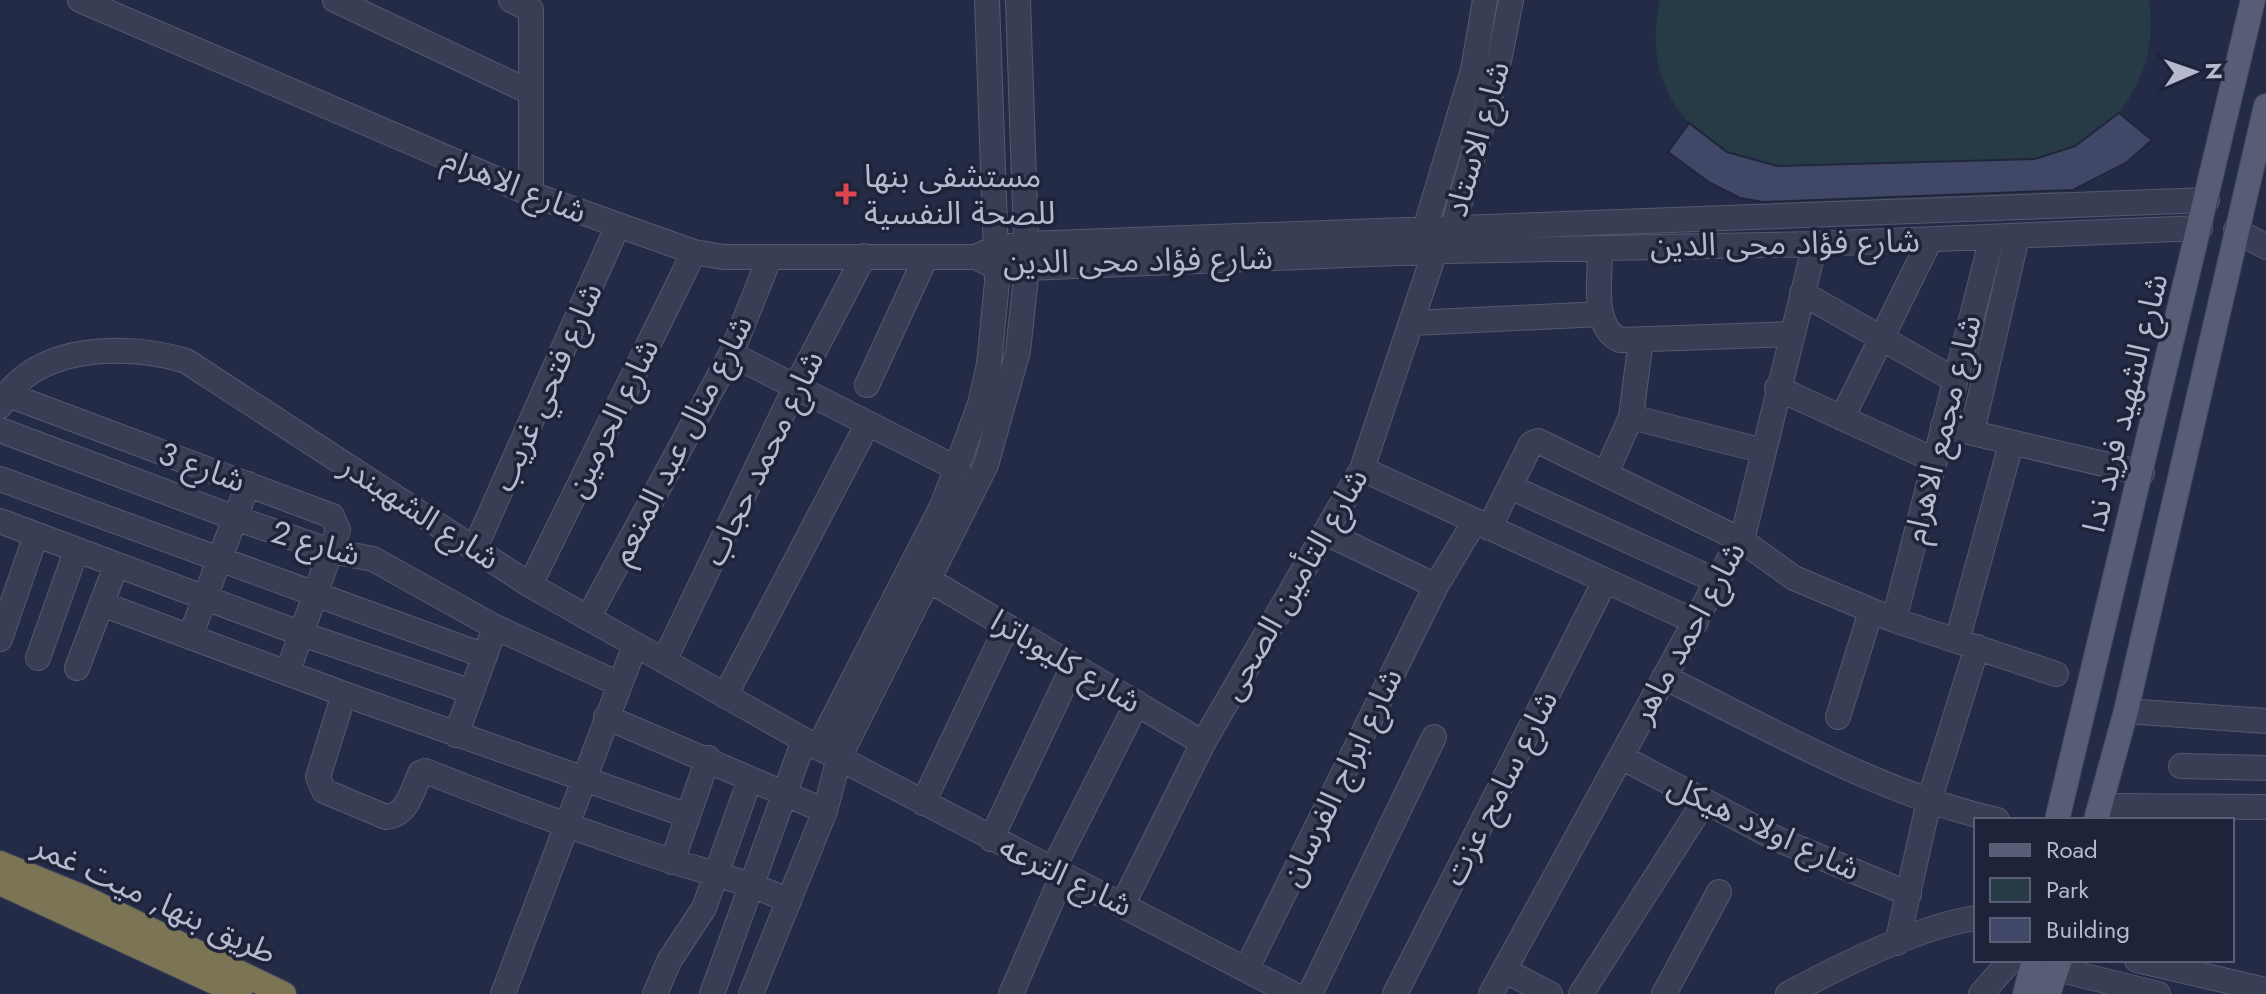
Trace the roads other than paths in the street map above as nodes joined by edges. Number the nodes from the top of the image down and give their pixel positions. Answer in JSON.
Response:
{"nodes":[{"id":1,"x":80,"y":0,"type":"edge"},
{"id":2,"x":335,"y":0,"type":"edge"},
{"id":3,"x":987,"y":0,"type":"edge"},
{"id":4,"x":1018,"y":0,"type":"edge"},
{"id":5,"x":1485,"y":0,"type":"edge"},
{"id":6,"x":1511,"y":0,"type":"edge"},
{"id":7,"x":2253,"y":0,"type":"edge"},
{"id":8,"x":524,"y":3,"type":"edge"},
{"id":9,"x":989,"y":47,"type":"junction"},
{"id":10,"x":1020,"y":47,"type":"junction"},
{"id":11,"x":1484,"y":73,"type":"junction"},
{"id":12,"x":530,"y":92,"type":"junction"},
{"id":13,"x":2266,"y":106,"type":"edge"},
{"id":14,"x":531,"y":194,"type":"junction"},
{"id":15,"x":1433,"y":200,"type":"junction"},
{"id":16,"x":2207,"y":200,"type":"junction"},
{"id":17,"x":2161,"y":202,"type":"junction"},
{"id":18,"x":1456,"y":216,"type":"junction"},
{"id":19,"x":618,"y":225,"type":"junction"},
{"id":20,"x":2200,"y":228,"type":"junction"},
{"id":21,"x":2236,"y":230,"type":"junction"},
{"id":22,"x":2154,"y":231,"type":"junction"},
{"id":23,"x":2017,"y":237,"type":"junction"},
{"id":24,"x":1992,"y":238,"type":"junction"},
{"id":25,"x":1430,"y":240,"type":"junction"},
{"id":26,"x":1930,"y":240,"type":"junction"},
{"id":27,"x":2265,"y":243,"type":"edge"},
{"id":28,"x":1815,"y":244,"type":"junction"},
{"id":29,"x":1600,"y":248,"type":"junction"},
{"id":30,"x":694,"y":252,"type":"junction"},
{"id":31,"x":864,"y":256,"type":"junction"},
{"id":32,"x":1027,"y":256,"type":"junction"},
{"id":33,"x":926,"y":257,"type":"junction"},
{"id":34,"x":990,"y":257,"type":"junction"},
{"id":35,"x":769,"y":259,"type":"junction"},
{"id":36,"x":1802,"y":293,"type":"junction"},
{"id":37,"x":1601,"y":314,"type":"junction"},
{"id":38,"x":1412,"y":323,"type":"junction"},
{"id":39,"x":1791,"y":334,"type":"junction"},
{"id":40,"x":1881,"y":338,"type":"junction"},
{"id":41,"x":1641,"y":339,"type":"junction"},
{"id":42,"x":731,"y":354,"type":"junction"},
{"id":43,"x":1955,"y":380,"type":"junction"},
{"id":44,"x":867,"y":385,"type":"dead end"},
{"id":45,"x":795,"y":388,"type":"junction"},
{"id":46,"x":1777,"y":388,"type":"junction"},
{"id":47,"x":3,"y":400,"type":"edge"},
{"id":48,"x":1631,"y":417,"type":"junction"},
{"id":49,"x":1842,"y":418,"type":"junction"},
{"id":50,"x":867,"y":425,"type":"junction"},
{"id":51,"x":1943,"y":426,"type":"junction"},
{"id":52,"x":0,"y":430,"type":"edge"},
{"id":53,"x":1972,"y":432,"type":"junction"},
{"id":54,"x":2011,"y":444,"type":"junction"},
{"id":55,"x":1764,"y":451,"type":"junction"},
{"id":56,"x":1934,"y":460,"type":"junction"},
{"id":57,"x":958,"y":469,"type":"junction"},
{"id":58,"x":1362,"y":469,"type":"junction"},
{"id":59,"x":1606,"y":473,"type":"junction"},
{"id":60,"x":2142,"y":473,"type":"junction"},
{"id":61,"x":0,"y":479,"type":"edge"},
{"id":62,"x":248,"y":484,"type":"junction"},
{"id":63,"x":1510,"y":487,"type":"junction"},
{"id":64,"x":235,"y":518,"type":"junction"},
{"id":65,"x":0,"y":523,"type":"edge"},
{"id":66,"x":1482,"y":524,"type":"junction"},
{"id":67,"x":1326,"y":533,"type":"junction"},
{"id":68,"x":36,"y":535,"type":"junction"},
{"id":69,"x":1741,"y":540,"type":"junction"},
{"id":70,"x":475,"y":548,"type":"junction"},
{"id":71,"x":76,"y":551,"type":"junction"},
{"id":72,"x":331,"y":551,"type":"junction"},
{"id":73,"x":217,"y":560,"type":"junction"},
{"id":74,"x":116,"y":566,"type":"junction"},
{"id":75,"x":929,"y":580,"type":"junction"},
{"id":76,"x":1605,"y":581,"type":"junction"},
{"id":77,"x":1719,"y":582,"type":"junction"},
{"id":78,"x":530,"y":585,"type":"junction"},
{"id":79,"x":1436,"y":586,"type":"junction"},
{"id":80,"x":316,"y":595,"type":"junction"},
{"id":81,"x":203,"y":597,"type":"junction"},
{"id":82,"x":102,"y":604,"type":"junction"},
{"id":83,"x":1871,"y":611,"type":"junction"},
{"id":84,"x":588,"y":618,"type":"junction"},
{"id":85,"x":1894,"y":620,"type":"junction"},
{"id":86,"x":1696,"y":622,"type":"junction"},
{"id":87,"x":1007,"y":626,"type":"junction"},
{"id":88,"x":495,"y":627,"type":"junction"},
{"id":89,"x":302,"y":634,"type":"junction"},
{"id":90,"x":190,"y":637,"type":"junction"},
{"id":91,"x":0,"y":639,"type":"edge"},
{"id":92,"x":1967,"y":644,"type":"junction"},
{"id":93,"x":635,"y":645,"type":"junction"},
{"id":94,"x":485,"y":656,"type":"junction"},
{"id":95,"x":38,"y":658,"type":"dead end"},
{"id":96,"x":664,"y":661,"type":"junction"},
{"id":97,"x":1073,"y":666,"type":"junction"},
{"id":98,"x":77,"y":668,"type":"dead end"},
{"id":99,"x":288,"y":671,"type":"junction"},
{"id":100,"x":2056,"y":674,"type":"dead end"},
{"id":101,"x":1664,"y":677,"type":"junction"},
{"id":102,"x":619,"y":684,"type":"junction"},
{"id":103,"x":472,"y":692,"type":"junction"},
{"id":104,"x":344,"y":694,"type":"junction"},
{"id":105,"x":725,"y":696,"type":"junction"},
{"id":106,"x":1137,"y":703,"type":"junction"},
{"id":107,"x":2126,"y":711,"type":"junction"},
{"id":108,"x":606,"y":717,"type":"junction"},
{"id":109,"x":1838,"y":717,"type":"dead end"},
{"id":110,"x":2266,"y":721,"type":"edge"},
{"id":111,"x":456,"y":735,"type":"junction"},
{"id":112,"x":1434,"y":737,"type":"dead end"},
{"id":113,"x":1203,"y":743,"type":"junction"},
{"id":114,"x":821,"y":749,"type":"junction"},
{"id":115,"x":1621,"y":757,"type":"junction"},
{"id":116,"x":708,"y":758,"type":"junction"},
{"id":117,"x":2181,"y":766,"type":"dead end"},
{"id":118,"x":2266,"y":768,"type":"edge"},
{"id":119,"x":2067,"y":773,"type":"junction"},
{"id":120,"x":2108,"y":773,"type":"junction"},
{"id":121,"x":584,"y":779,"type":"junction"},
{"id":122,"x":750,"y":779,"type":"junction"},
{"id":123,"x":784,"y":793,"type":"junction"},
{"id":124,"x":1929,"y":801,"type":"junction"},
{"id":125,"x":1704,"y":802,"type":"junction"},
{"id":126,"x":923,"y":803,"type":"junction"},
{"id":127,"x":2266,"y":807,"type":"edge"},
{"id":128,"x":825,"y":811,"type":"junction"},
{"id":129,"x":686,"y":815,"type":"junction"},
{"id":130,"x":2095,"y":815,"type":"edge"},
{"id":131,"x":1990,"y":818,"type":"edge"},
{"id":132,"x":2058,"y":818,"type":"edge"},
{"id":133,"x":2061,"y":818,"type":"edge"},
{"id":134,"x":567,"y":826,"type":"junction"},
{"id":135,"x":991,"y":839,"type":"junction"},
{"id":136,"x":672,"y":862,"type":"junction"},
{"id":137,"x":0,"y":863,"type":"edge"},
{"id":138,"x":1058,"y":872,"type":"junction"},
{"id":139,"x":716,"y":874,"type":"junction"},
{"id":140,"x":0,"y":883,"type":"edge"},
{"id":141,"x":755,"y":884,"type":"junction"},
{"id":142,"x":1719,"y":892,"type":"dead end"},
{"id":143,"x":1909,"y":894,"type":"junction"},
{"id":144,"x":789,"y":901,"type":"junction"},
{"id":145,"x":1123,"y":904,"type":"junction"},
{"id":146,"x":1974,"y":919,"type":"edge"},
{"id":147,"x":1897,"y":943,"type":"junction"},
{"id":148,"x":2009,"y":962,"type":"edge"},
{"id":149,"x":2033,"y":962,"type":"edge"},
{"id":150,"x":2146,"y":962,"type":"edge"},
{"id":151,"x":1247,"y":968,"type":"junction"},
{"id":152,"x":1504,"y":970,"type":"junction"},
{"id":153,"x":2055,"y":979,"type":"edge"},
{"id":154,"x":2266,"y":990,"type":"edge"},
{"id":155,"x":659,"y":993,"type":"edge"},
{"id":156,"x":240,"y":994,"type":"edge"},
{"id":157,"x":284,"y":994,"type":"edge"},
{"id":158,"x":503,"y":994,"type":"edge"},
{"id":159,"x":712,"y":994,"type":"edge"},
{"id":160,"x":751,"y":994,"type":"edge"},
{"id":161,"x":1011,"y":994,"type":"edge"},
{"id":162,"x":1293,"y":994,"type":"edge"},
{"id":163,"x":1310,"y":994,"type":"edge"},
{"id":164,"x":1395,"y":994,"type":"edge"},
{"id":165,"x":1491,"y":994,"type":"edge"},
{"id":166,"x":1550,"y":994,"type":"edge"},
{"id":167,"x":1581,"y":994,"type":"edge"},
{"id":168,"x":1664,"y":994,"type":"edge"},
{"id":169,"x":1788,"y":994,"type":"edge"},
{"id":170,"x":1981,"y":994,"type":"edge"},
{"id":171,"x":2025,"y":994,"type":"edge"},
{"id":172,"x":2158,"y":994,"type":"edge"}],
"edges":[{"from":1,"to":14,"type":"street","name":"شارع الاهرام"},
{"from":2,"to":12,"type":"street"},
{"from":3,"to":9,"type":"street"},
{"from":4,"to":10,"type":"street"},
{"from":5,"to":11,"type":"street","name":"شارع الاستاد"},
{"from":6,"to":11,"type":"street","name":"شارع الاستاد"},
{"from":7,"to":16,"type":"main road","name":"شارع الشهيد فريد ندا"},
{"from":8,"to":12,"type":"street"},
{"from":9,"to":10,"type":"street"},
{"from":9,"to":34,"type":"street"},
{"from":10,"to":32,"type":"street"},
{"from":11,"to":15,"type":"street","name":"شارع الاستاد"},
{"from":11,"to":18,"type":"street","name":"شارع الاستاد"},
{"from":12,"to":14,"type":"street"},
{"from":13,"to":21,"type":"main road","name":"شارع الشهيد فريد ندا"},
{"from":14,"to":19,"type":"street","name":"شارع الاهرام"},
{"from":15,"to":18,"type":"street","name":"شارع فؤاد محى الدين"},
{"from":15,"to":25,"type":"street","name":"شارع الاستاد"},
{"from":16,"to":17,"type":"street","name":"شارع فؤاد محى الدين"},
{"from":16,"to":20,"type":"main road","name":"شارع الشهيد فريد ندا"},
{"from":17,"to":18,"type":"street","name":"شارع فؤاد محى الدين"},
{"from":17,"to":22,"type":"street"},
{"from":18,"to":25,"type":"street","name":"شارع الاستاد"},
{"from":19,"to":30,"type":"street","name":"شارع الاهرام"},
{"from":19,"to":70,"type":"street","name":"شارع فتحي غريب"},
{"from":20,"to":22,"type":"street","name":"شارع فؤاد محى الدين"},
{"from":20,"to":60,"type":"main road","name":"شارع الشهيد فريد ندا"},
{"from":21,"to":27,"type":"street"},
{"from":21,"to":107,"type":"main road","name":"شارع الشهيد فريد ندا"},
{"from":22,"to":23,"type":"street","name":"شارع فؤاد محى الدين"},
{"from":23,"to":24,"type":"street","name":"شارع فؤاد محى الدين"},
{"from":23,"to":53,"type":"street"},
{"from":24,"to":26,"type":"street","name":"شارع فؤاد محى الدين"},
{"from":24,"to":43,"type":"street","name":"شارع مجمع الاهرام"},
{"from":25,"to":29,"type":"street","name":"شارع فؤاد محى الدين"},
{"from":25,"to":32,"type":"street","name":"شارع فؤاد محى الدين"},
{"from":25,"to":38,"type":"street","name":"شارع التأمين الصحى"},
{"from":26,"to":28,"type":"street","name":"شارع فؤاد محى الدين"},
{"from":26,"to":40,"type":"street"},
{"from":28,"to":29,"type":"street","name":"شارع فؤاد محى الدين"},
{"from":28,"to":36,"type":"street","name":"شارع احمد ماهر"},
{"from":29,"to":37,"type":"street"},
{"from":30,"to":35,"type":"street","name":"شارع الاهرام"},
{"from":30,"to":78,"type":"street","name":"شارع الحرمين"},
{"from":31,"to":33,"type":"street","name":"شارع الاهرام"},
{"from":31,"to":35,"type":"street","name":"شارع الاهرام"},
{"from":31,"to":45,"type":"street","name":"شارع محمد حجاب"},
{"from":32,"to":34,"type":"street","name":"شارع فؤاد محى الدين"},
{"from":32,"to":75,"type":"street"},
{"from":33,"to":34,"type":"street","name":"شارع الاهرام"},
{"from":33,"to":44,"type":"street"},
{"from":34,"to":57,"type":"street"},
{"from":35,"to":42,"type":"street","name":"شارع منال عبد المنعم"},
{"from":36,"to":39,"type":"street","name":"شارع احمد ماهر"},
{"from":36,"to":40,"type":"street"},
{"from":37,"to":38,"type":"street"},
{"from":37,"to":41,"type":"street"},
{"from":38,"to":58,"type":"street","name":"شارع التأمين الصحى"},
{"from":39,"to":41,"type":"street"},
{"from":39,"to":46,"type":"street","name":"شارع احمد ماهر"},
{"from":40,"to":43,"type":"street"},
{"from":40,"to":49,"type":"street"},
{"from":41,"to":48,"type":"street"},
{"from":42,"to":45,"type":"street"},
{"from":42,"to":84,"type":"street","name":"شارع منال عبد المنعم"},
{"from":43,"to":51,"type":"street","name":"شارع مجمع الاهرام"},
{"from":45,"to":50,"type":"street"},
{"from":45,"to":96,"type":"street","name":"شارع محمد حجاب"},
{"from":46,"to":49,"type":"street"},
{"from":46,"to":55,"type":"street","name":"شارع احمد ماهر"},
{"from":47,"to":62,"type":"street","name":"شارع 3"},
{"from":47,"to":70,"type":"street","name":"شارع الشهبندر"},
{"from":48,"to":55,"type":"street"},
{"from":48,"to":59,"type":"street"},
{"from":49,"to":56,"type":"street"},
{"from":50,"to":57,"type":"street"},
{"from":50,"to":105,"type":"street"},
{"from":51,"to":53,"type":"street"},
{"from":51,"to":56,"type":"street","name":"شارع مجمع الاهرام"},
{"from":52,"to":64,"type":"street","name":"شارع 2"},
{"from":53,"to":54,"type":"street"},
{"from":54,"to":60,"type":"street"},
{"from":54,"to":92,"type":"street"},
{"from":55,"to":69,"type":"street","name":"شارع احمد ماهر"},
{"from":56,"to":85,"type":"street","name":"شارع مجمع الاهرام"},
{"from":57,"to":114,"type":"street"},
{"from":58,"to":66,"type":"street"},
{"from":58,"to":67,"type":"street","name":"شارع التأمين الصحى"},
{"from":59,"to":63,"type":"street","name":"شارع ابراج الفرسان"},
{"from":59,"to":69,"type":"street"},
{"from":60,"to":119,"type":"main road","name":"شارع الشهيد فريد ندا"},
{"from":61,"to":73,"type":"street"},
{"from":62,"to":64,"type":"street"},
{"from":62,"to":72,"type":"street","name":"شارع 3"},
{"from":63,"to":66,"type":"street","name":"شارع ابراج الفرسان"},
{"from":63,"to":77,"type":"street"},
{"from":64,"to":72,"type":"street","name":"شارع 2"},
{"from":64,"to":73,"type":"street"},
{"from":65,"to":68,"type":"street"},
{"from":66,"to":76,"type":"street"},
{"from":66,"to":79,"type":"street","name":"شارع ابراج الفرسان"},
{"from":67,"to":79,"type":"street"},
{"from":67,"to":113,"type":"street","name":"شارع التأمين الصحى"},
{"from":68,"to":71,"type":"street"},
{"from":68,"to":91,"type":"street"},
{"from":69,"to":77,"type":"street","name":"شارع احمد ماهر"},
{"from":69,"to":83,"type":"street"},
{"from":70,"to":78,"type":"street","name":"شارع الشهبندر"},
{"from":71,"to":74,"type":"street"},
{"from":71,"to":95,"type":"street"},
{"from":72,"to":80,"type":"street","name":"شارع 3"},
{"from":72,"to":88,"type":"street","name":"شارع 2"},
{"from":73,"to":80,"type":"street"},
{"from":73,"to":81,"type":"street"},
{"from":74,"to":81,"type":"street"},
{"from":74,"to":82,"type":"street"},
{"from":75,"to":87,"type":"street","name":"شارع كليوباترا"},
{"from":75,"to":114,"type":"street"},
{"from":76,"to":86,"type":"street"},
{"from":76,"to":164,"type":"street","name":"شارع سامح عزت"},
{"from":77,"to":86,"type":"street","name":"شارع احمد ماهر"},
{"from":78,"to":84,"type":"street","name":"شارع الشهبندر"},
{"from":79,"to":151,"type":"street","name":"شارع ابراج الفرسان"},
{"from":80,"to":89,"type":"street","name":"شارع 3"},
{"from":80,"to":94,"type":"street"},
{"from":81,"to":89,"type":"street"},
{"from":81,"to":90,"type":"street"},
{"from":82,"to":90,"type":"street"},
{"from":82,"to":98,"type":"street"},
{"from":83,"to":85,"type":"street"},
{"from":83,"to":109,"type":"street"},
{"from":84,"to":93,"type":"street","name":"شارع الشهبندر"},
{"from":85,"to":92,"type":"street"},
{"from":86,"to":101,"type":"street","name":"شارع احمد ماهر"},
{"from":87,"to":97,"type":"street","name":"شارع كليوباترا"},
{"from":87,"to":126,"type":"street"},
{"from":88,"to":94,"type":"street"},
{"from":88,"to":102,"type":"street","name":"شارع 2"},
{"from":89,"to":99,"type":"street","name":"شارع 3"},
{"from":89,"to":103,"type":"street"},
{"from":90,"to":99,"type":"street"},
{"from":92,"to":100,"type":"street"},
{"from":92,"to":124,"type":"street"},
{"from":93,"to":96,"type":"street","name":"شارع الشهبندر"},
{"from":93,"to":102,"type":"street"},
{"from":94,"to":103,"type":"street"},
{"from":96,"to":105,"type":"street","name":"شارع الشهبندر"},
{"from":97,"to":106,"type":"street","name":"شارع كليوباترا"},
{"from":97,"to":135,"type":"street"},
{"from":99,"to":104,"type":"street"},
{"from":101,"to":115,"type":"street","name":"شارع احمد ماهر"},
{"from":101,"to":124,"type":"street"},
{"from":102,"to":108,"type":"street"},
{"from":103,"to":111,"type":"street"},
{"from":104,"to":111,"type":"street"},
{"from":104,"to":134,"type":"street"},
{"from":105,"to":114,"type":"street","name":"شارع الشهبندر"},
{"from":106,"to":113,"type":"street","name":"شارع كليوباترا"},
{"from":106,"to":138,"type":"street"},
{"from":107,"to":110,"type":"street"},
{"from":107,"to":120,"type":"main road","name":"شارع الشهيد فريد ندا"},
{"from":108,"to":116,"type":"street"},
{"from":108,"to":121,"type":"street"},
{"from":111,"to":121,"type":"street"},
{"from":112,"to":163,"type":"street"},
{"from":113,"to":145,"type":"street","name":"شارع التأمين الصحى"},
{"from":114,"to":123,"type":"street"},
{"from":114,"to":126,"type":"street","name":"شارع الترعه"},
{"from":114,"to":128,"type":"street"},
{"from":115,"to":125,"type":"street","name":"شارع اولاد هيكل"},
{"from":115,"to":152,"type":"street","name":"شارع احمد ماهر"},
{"from":116,"to":122,"type":"street"},
{"from":116,"to":129,"type":"street"},
{"from":117,"to":118,"type":"street"},
{"from":119,"to":120,"type":"main road"},
{"from":119,"to":132,"type":"main road","name":"شارع الشهيد فريد ندا"},
{"from":120,"to":130,"type":"main road","name":"شارع الشهيد فريد ندا"},
{"from":121,"to":129,"type":"street"},
{"from":121,"to":134,"type":"street"},
{"from":122,"to":123,"type":"street"},
{"from":122,"to":139,"type":"street"},
{"from":123,"to":128,"type":"street"},
{"from":123,"to":141,"type":"street"},
{"from":124,"to":131,"type":"street"},
{"from":124,"to":143,"type":"street"},
{"from":125,"to":143,"type":"street","name":"شارع اولاد هيكل"},
{"from":125,"to":167,"type":"street"},
{"from":126,"to":135,"type":"street","name":"شارع الترعه"},
{"from":127,"to":130,"type":"street"},
{"from":128,"to":144,"type":"street"},
{"from":129,"to":136,"type":"street"},
{"from":130,"to":133,"type":"main road"},
{"from":134,"to":136,"type":"street"},
{"from":134,"to":158,"type":"street"},
{"from":135,"to":138,"type":"street","name":"شارع الترعه"},
{"from":136,"to":139,"type":"street"},
{"from":137,"to":157,"type":"highway","name":"طريق بنها, ميت غمر"},
{"from":138,"to":145,"type":"street","name":"شارع الترعه"},
{"from":138,"to":161,"type":"street"},
{"from":139,"to":141,"type":"street"},
{"from":139,"to":155,"type":"street"},
{"from":140,"to":156,"type":"highway","name":"طريق بنها, ميت غمر"},
{"from":141,"to":144,"type":"street"},
{"from":141,"to":159,"type":"street"},
{"from":142,"to":168,"type":"street"},
{"from":143,"to":147,"type":"street"},
{"from":144,"to":160,"type":"street"},
{"from":145,"to":151,"type":"street","name":"شارع الترعه"},
{"from":146,"to":147,"type":"street"},
{"from":147,"to":169,"type":"street"},
{"from":148,"to":170,"type":"street"},
{"from":149,"to":171,"type":"main road"},
{"from":150,"to":154,"type":"street"},
{"from":151,"to":162,"type":"street","name":"شارع الترعه"},
{"from":152,"to":165,"type":"street","name":"شارع احمد ماهر"},
{"from":152,"to":166,"type":"street"},
{"from":153,"to":172,"type":"street"}]}
